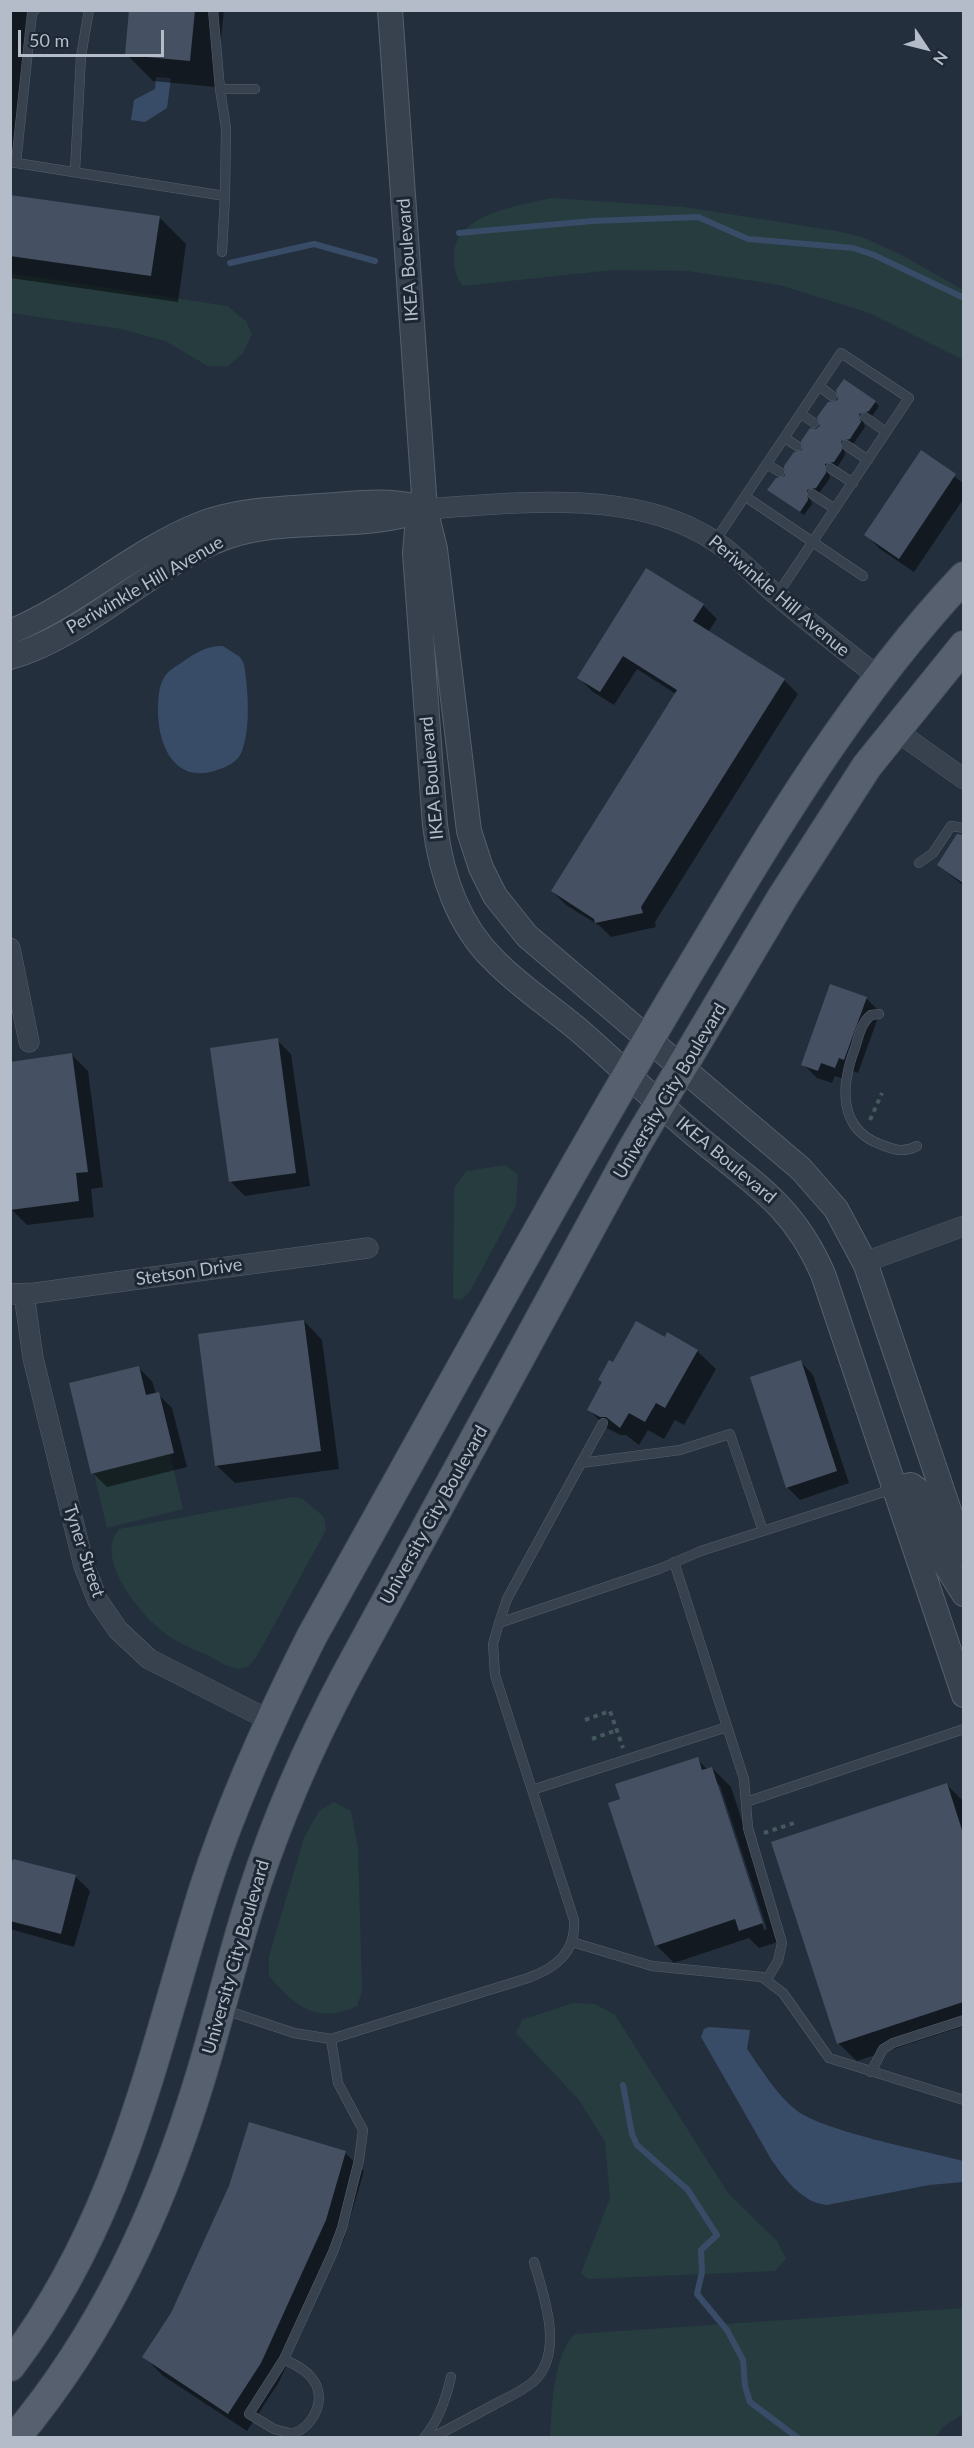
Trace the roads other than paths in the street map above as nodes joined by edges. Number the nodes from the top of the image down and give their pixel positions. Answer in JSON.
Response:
{"nodes":[{"id":1,"x":35,"y":10,"type":"edge"},
{"id":2,"x":90,"y":10,"type":"edge"},
{"id":3,"x":213,"y":10,"type":"edge"},
{"id":4,"x":390,"y":10,"type":"edge"},
{"id":5,"x":220,"y":89,"type":"junction"},
{"id":6,"x":255,"y":89,"type":"dead end"},
{"id":7,"x":13,"y":162,"type":"edge"},
{"id":8,"x":75,"y":171,"type":"junction"},
{"id":9,"x":225,"y":196,"type":"junction"},
{"id":10,"x":222,"y":252,"type":"dead end"},
{"id":11,"x":819,"y":387,"type":"junction"},
{"id":12,"x":832,"y":396,"type":"dead end"},
{"id":13,"x":801,"y":414,"type":"junction"},
{"id":14,"x":864,"y":417,"type":"dead end"},
{"id":15,"x":814,"y":423,"type":"dead end"},
{"id":16,"x":886,"y":432,"type":"junction"},
{"id":17,"x":785,"y":438,"type":"junction"},
{"id":18,"x":846,"y":445,"type":"dead end"},
{"id":19,"x":798,"y":446,"type":"dead end"},
{"id":20,"x":868,"y":460,"type":"junction"},
{"id":21,"x":768,"y":465,"type":"junction"},
{"id":22,"x":830,"y":468,"type":"dead end"},
{"id":23,"x":780,"y":472,"type":"dead end"},
{"id":24,"x":853,"y":483,"type":"junction"},
{"id":25,"x":812,"y":494,"type":"dead end"},
{"id":26,"x":746,"y":497,"type":"junction"},
{"id":27,"x":425,"y":509,"type":"junction"},
{"id":28,"x":835,"y":509,"type":"junction"},
{"id":29,"x":715,"y":541,"type":"junction"},
{"id":30,"x":814,"y":542,"type":"junction"},
{"id":31,"x":863,"y":576,"type":"dead end"},
{"id":32,"x":963,"y":578,"type":"edge"},
{"id":33,"x":777,"y":595,"type":"junction"},
{"id":34,"x":10,"y":633,"type":"edge"},
{"id":35,"x":963,"y":646,"type":"edge"},
{"id":36,"x":10,"y":657,"type":"edge"},
{"id":37,"x":880,"y":678,"type":"junction"},
{"id":38,"x":895,"y":730,"type":"junction"},
{"id":39,"x":963,"y":779,"type":"edge"},
{"id":40,"x":963,"y":828,"type":"edge"},
{"id":41,"x":919,"y":863,"type":"dead end"},
{"id":42,"x":10,"y":948,"type":"edge"},
{"id":43,"x":16,"y":999,"type":"edge"},
{"id":44,"x":879,"y":1014,"type":"dead end"},
{"id":45,"x":649,"y":1039,"type":"junction"},
{"id":46,"x":29,"y":1042,"type":"dead end"},
{"id":47,"x":682,"y":1068,"type":"junction"},
{"id":48,"x":628,"y":1075,"type":"junction"},
{"id":49,"x":660,"y":1104,"type":"junction"},
{"id":50,"x":917,"y":1146,"type":"dead end"},
{"id":51,"x":963,"y":1226,"type":"edge"},
{"id":52,"x":368,"y":1248,"type":"dead end"},
{"id":53,"x":865,"y":1262,"type":"junction"},
{"id":54,"x":17,"y":1294,"type":"edge"},
{"id":55,"x":603,"y":1423,"type":"dead end"},
{"id":56,"x":581,"y":1464,"type":"junction"},
{"id":57,"x":893,"y":1489,"type":"junction"},
{"id":58,"x":764,"y":1531,"type":"junction"},
{"id":59,"x":963,"y":1555,"type":"edge"},
{"id":60,"x":674,"y":1562,"type":"junction"},
{"id":61,"x":963,"y":1594,"type":"edge"},
{"id":62,"x":499,"y":1623,"type":"junction"},
{"id":63,"x":963,"y":1695,"type":"edge"},
{"id":64,"x":269,"y":1720,"type":"junction"},
{"id":65,"x":727,"y":1727,"type":"junction"},
{"id":66,"x":963,"y":1729,"type":"edge"},
{"id":67,"x":532,"y":1790,"type":"junction"},
{"id":68,"x":746,"y":1802,"type":"junction"},
{"id":69,"x":572,"y":1942,"type":"junction"},
{"id":70,"x":767,"y":1979,"type":"junction"},
{"id":71,"x":220,"y":2008,"type":"junction"},
{"id":72,"x":963,"y":2020,"type":"edge"},
{"id":73,"x":331,"y":2039,"type":"junction"},
{"id":74,"x":871,"y":2073,"type":"junction"},
{"id":75,"x":963,"y":2100,"type":"edge"},
{"id":76,"x":534,"y":2262,"type":"dead end"},
{"id":77,"x":284,"y":2359,"type":"junction"},
{"id":78,"x":10,"y":2366,"type":"edge"},
{"id":79,"x":451,"y":2377,"type":"dead end"},
{"id":80,"x":15,"y":2438,"type":"edge"},
{"id":81,"x":424,"y":2438,"type":"edge"},
{"id":82,"x":431,"y":2438,"type":"edge"}],
"edges":[{"from":1,"to":7,"type":"lane"},
{"from":2,"to":8,"type":"lane"},
{"from":3,"to":5,"type":"lane"},
{"from":4,"to":27,"type":"street","name":"IKEA Boulevard"},
{"from":5,"to":6,"type":"lane"},
{"from":5,"to":9,"type":"lane"},
{"from":7,"to":8,"type":"lane"},
{"from":8,"to":9,"type":"lane"},
{"from":9,"to":10,"type":"lane"},
{"from":11,"to":12,"type":"lane"},
{"from":11,"to":13,"type":"lane"},
{"from":11,"to":16,"type":"lane"},
{"from":13,"to":15,"type":"lane"},
{"from":13,"to":17,"type":"lane"},
{"from":14,"to":16,"type":"lane"},
{"from":16,"to":20,"type":"lane"},
{"from":17,"to":19,"type":"lane"},
{"from":17,"to":21,"type":"lane"},
{"from":18,"to":20,"type":"lane"},
{"from":20,"to":24,"type":"lane"},
{"from":21,"to":23,"type":"lane"},
{"from":21,"to":26,"type":"lane"},
{"from":22,"to":24,"type":"lane"},
{"from":24,"to":28,"type":"lane"},
{"from":25,"to":28,"type":"lane"},
{"from":26,"to":29,"type":"lane"},
{"from":26,"to":30,"type":"lane"},
{"from":27,"to":29,"type":"street","name":"Periwinkle Hill Avenue"},
{"from":27,"to":34,"type":"street","name":"Periwinkle Hill Avenue"},
{"from":27,"to":36,"type":"street","name":"Periwinkle Hill Avenue"},
{"from":27,"to":45,"type":"street","name":"IKEA Boulevard"},
{"from":27,"to":48,"type":"street","name":"IKEA Boulevard"},
{"from":28,"to":30,"type":"lane"},
{"from":29,"to":33,"type":"street","name":"Periwinkle Hill Avenue"},
{"from":30,"to":31,"type":"lane"},
{"from":30,"to":33,"type":"lane"},
{"from":32,"to":37,"type":"main road"},
{"from":33,"to":37,"type":"street","name":"Periwinkle Hill Avenue"},
{"from":35,"to":38,"type":"main road","name":"University City Boulevard"},
{"from":37,"to":45,"type":"main road"},
{"from":38,"to":39,"type":"street"},
{"from":38,"to":47,"type":"main road","name":"University City Boulevard"},
{"from":40,"to":41,"type":"lane"},
{"from":42,"to":43,"type":"street"},
{"from":43,"to":46,"type":"street"},
{"from":44,"to":50,"type":"lane"},
{"from":45,"to":47,"type":"street","name":"IKEA Boulevard"},
{"from":45,"to":48,"type":"main road"},
{"from":47,"to":49,"type":"main road","name":"University City Boulevard"},
{"from":47,"to":53,"type":"street","name":"IKEA Boulevard"},
{"from":48,"to":49,"type":"street","name":"IKEA Boulevard"},
{"from":48,"to":64,"type":"main road"},
{"from":49,"to":57,"type":"street","name":"IKEA Boulevard"},
{"from":49,"to":71,"type":"main road","name":"University City Boulevard"},
{"from":51,"to":53,"type":"street"},
{"from":52,"to":54,"type":"street","name":"Stetson Drive"},
{"from":53,"to":59,"type":"street","name":"IKEA Boulevard"},
{"from":54,"to":64,"type":"street","name":"Tyner Street"},
{"from":55,"to":56,"type":"lane"},
{"from":56,"to":58,"type":"lane"},
{"from":56,"to":62,"type":"lane"},
{"from":57,"to":58,"type":"lane"},
{"from":57,"to":61,"type":"street"},
{"from":57,"to":63,"type":"street","name":"IKEA Boulevard"},
{"from":58,"to":60,"type":"lane"},
{"from":60,"to":62,"type":"lane"},
{"from":60,"to":65,"type":"lane"},
{"from":62,"to":67,"type":"lane"},
{"from":64,"to":78,"type":"main road"},
{"from":65,"to":67,"type":"lane"},
{"from":65,"to":68,"type":"lane"},
{"from":66,"to":68,"type":"lane"},
{"from":67,"to":69,"type":"lane"},
{"from":68,"to":70,"type":"lane"},
{"from":69,"to":70,"type":"lane"},
{"from":69,"to":73,"type":"lane"},
{"from":70,"to":74,"type":"lane"},
{"from":71,"to":73,"type":"lane"},
{"from":71,"to":80,"type":"main road","name":"University City Boulevard"},
{"from":72,"to":74,"type":"lane"},
{"from":73,"to":77,"type":"lane"},
{"from":74,"to":75,"type":"lane"},
{"from":76,"to":82,"type":"lane"},
{"from":77,"to":77,"type":"lane"},
{"from":79,"to":81,"type":"lane"}]}
